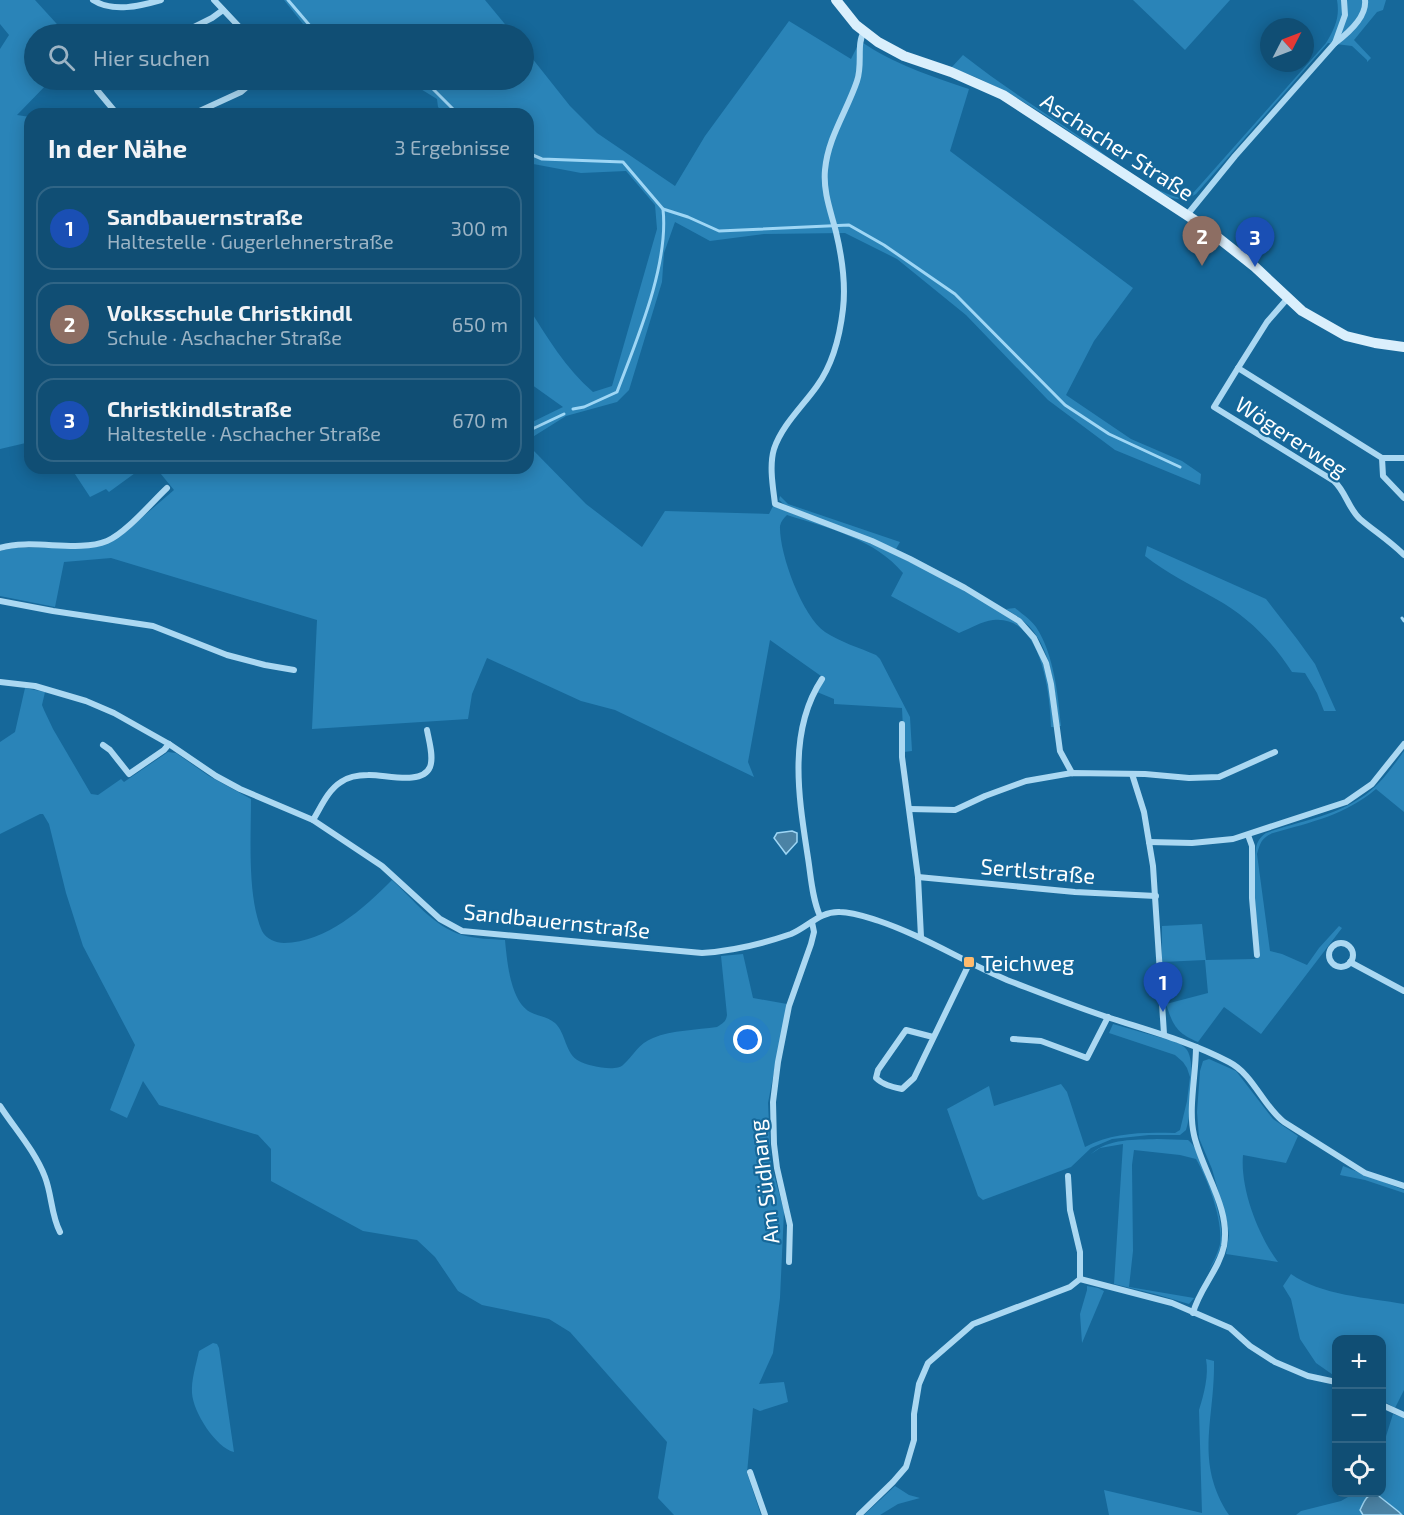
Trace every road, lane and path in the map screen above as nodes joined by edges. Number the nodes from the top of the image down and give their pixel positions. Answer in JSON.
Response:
{"nodes":[{"id":1,"x":93,"y":0,"type":"edge"},
{"id":2,"x":161,"y":0,"type":"edge"},
{"id":3,"x":214,"y":0,"type":"edge"},
{"id":4,"x":836,"y":0,"type":"edge"},
{"id":5,"x":1344,"y":0,"type":"edge"},
{"id":6,"x":1365,"y":0,"type":"edge"},
{"id":7,"x":223,"y":10,"type":"junction"},
{"id":8,"x":201,"y":24,"type":"edge"},
{"id":9,"x":236,"y":24,"type":"edge"},
{"id":10,"x":864,"y":32,"type":"junction"},
{"id":11,"x":1335,"y":43,"type":"junction"},
{"id":12,"x":97,"y":90,"type":"edge"},
{"id":13,"x":244,"y":90,"type":"edge"},
{"id":14,"x":112,"y":108,"type":"edge"},
{"id":15,"x":207,"y":108,"type":"edge"},
{"id":16,"x":1187,"y":216,"type":"junction"},
{"id":17,"x":1287,"y":299,"type":"junction"},
{"id":18,"x":1404,"y":347,"type":"edge"},
{"id":19,"x":1238,"y":368,"type":"junction"},
{"id":20,"x":1382,"y":458,"type":"junction"},
{"id":21,"x":1404,"y":458,"type":"edge"},
{"id":22,"x":167,"y":488,"type":"dead end"},
{"id":23,"x":1404,"y":498,"type":"edge"},
{"id":24,"x":0,"y":548,"type":"edge"},
{"id":25,"x":1404,"y":555,"type":"edge"},
{"id":26,"x":0,"y":601,"type":"edge"},
{"id":27,"x":294,"y":670,"type":"dead end"},
{"id":28,"x":822,"y":679,"type":"dead end"},
{"id":29,"x":0,"y":682,"type":"edge"},
{"id":30,"x":902,"y":724,"type":"dead end"},
{"id":31,"x":427,"y":730,"type":"dead end"},
{"id":32,"x":169,"y":744,"type":"junction"},
{"id":33,"x":1404,"y":744,"type":"edge"},
{"id":34,"x":103,"y":745,"type":"dead end"},
{"id":35,"x":1275,"y":752,"type":"dead end"},
{"id":36,"x":1072,"y":773,"type":"junction"},
{"id":37,"x":1132,"y":774,"type":"junction"},
{"id":38,"x":910,"y":809,"type":"junction"},
{"id":39,"x":313,"y":820,"type":"junction"},
{"id":40,"x":1248,"y":835,"type":"junction"},
{"id":41,"x":1149,"y":842,"type":"junction"},
{"id":42,"x":918,"y":877,"type":"junction"},
{"id":43,"x":1156,"y":896,"type":"junction"},
{"id":44,"x":820,"y":916,"type":"junction"},
{"id":45,"x":812,"y":922,"type":"junction"},
{"id":46,"x":921,"y":937,"type":"junction"},
{"id":47,"x":1257,"y":955,"type":"dead end"},
{"id":48,"x":1350,"y":962,"type":"dead end"},
{"id":49,"x":970,"y":963,"type":"junction"},
{"id":50,"x":1404,"y":991,"type":"edge"},
{"id":51,"x":1108,"y":1017,"type":"junction"},
{"id":52,"x":1164,"y":1034,"type":"junction"},
{"id":53,"x":933,"y":1037,"type":"junction"},
{"id":54,"x":1013,"y":1039,"type":"dead end"},
{"id":55,"x":1196,"y":1047,"type":"junction"},
{"id":56,"x":0,"y":1106,"type":"edge"},
{"id":57,"x":1068,"y":1176,"type":"dead end"},
{"id":58,"x":1404,"y":1186,"type":"edge"},
{"id":59,"x":60,"y":1232,"type":"dead end"},
{"id":60,"x":789,"y":1262,"type":"dead end"},
{"id":61,"x":1080,"y":1279,"type":"junction"},
{"id":62,"x":1192,"y":1313,"type":"junction"},
{"id":63,"x":1332,"y":1381,"type":"edge"},
{"id":64,"x":1386,"y":1407,"type":"edge"},
{"id":65,"x":1404,"y":1415,"type":"edge"},
{"id":66,"x":750,"y":1472,"type":"dead end"},
{"id":67,"x":765,"y":1515,"type":"edge"},
{"id":68,"x":859,"y":1515,"type":"edge"}],
"edges":[{"from":1,"to":2,"type":"street"},
{"from":3,"to":7,"type":"street"},
{"from":4,"to":10,"type":"street","name":"Aschacher Straße"},
{"from":5,"to":11,"type":"street"},
{"from":6,"to":11,"type":"street"},
{"from":7,"to":8,"type":"street"},
{"from":7,"to":9,"type":"street"},
{"from":10,"to":16,"type":"street","name":"Aschacher Straße"},
{"from":10,"to":36,"type":"street"},
{"from":11,"to":16,"type":"street"},
{"from":12,"to":14,"type":"street"},
{"from":13,"to":15,"type":"street"},
{"from":16,"to":17,"type":"street","name":"Aschacher Straße"},
{"from":17,"to":18,"type":"street","name":"Aschacher Straße"},
{"from":17,"to":19,"type":"street","name":"Wögererweg"},
{"from":19,"to":20,"type":"street","name":"Wögererweg"},
{"from":19,"to":25,"type":"street","name":"Wögererweg"},
{"from":20,"to":21,"type":"street","name":"Wögererweg"},
{"from":20,"to":23,"type":"street","name":"Wögererweg"},
{"from":22,"to":24,"type":"street"},
{"from":26,"to":27,"type":"street"},
{"from":28,"to":44,"type":"street"},
{"from":29,"to":32,"type":"street","name":"Sandbauernstraße"},
{"from":30,"to":38,"type":"street"},
{"from":31,"to":39,"type":"street"},
{"from":32,"to":34,"type":"street"},
{"from":32,"to":39,"type":"street","name":"Sandbauernstraße"},
{"from":33,"to":40,"type":"street"},
{"from":35,"to":37,"type":"street"},
{"from":36,"to":37,"type":"street"},
{"from":36,"to":38,"type":"street"},
{"from":37,"to":41,"type":"street"},
{"from":38,"to":42,"type":"street"},
{"from":39,"to":45,"type":"street","name":"Sandbauernstraße"},
{"from":40,"to":41,"type":"street"},
{"from":40,"to":47,"type":"street"},
{"from":41,"to":43,"type":"street"},
{"from":42,"to":43,"type":"street","name":"Sertlstraße"},
{"from":42,"to":46,"type":"street"},
{"from":43,"to":52,"type":"street"},
{"from":44,"to":45,"type":"street","name":"Sandbauernstraße"},
{"from":44,"to":46,"type":"street"},
{"from":45,"to":60,"type":"street","name":"Am Südhang"},
{"from":46,"to":49,"type":"street"},
{"from":48,"to":50,"type":"street"},
{"from":49,"to":51,"type":"street"},
{"from":49,"to":53,"type":"street"},
{"from":51,"to":52,"type":"street"},
{"from":51,"to":54,"type":"street"},
{"from":52,"to":55,"type":"street"},
{"from":53,"to":53,"type":"street"},
{"from":55,"to":58,"type":"street"},
{"from":55,"to":62,"type":"street"},
{"from":56,"to":59,"type":"street"},
{"from":57,"to":61,"type":"street"},
{"from":61,"to":62,"type":"street"},
{"from":61,"to":68,"type":"street"},
{"from":62,"to":63,"type":"street"},
{"from":64,"to":65,"type":"street"},
{"from":66,"to":67,"type":"street"}]}
